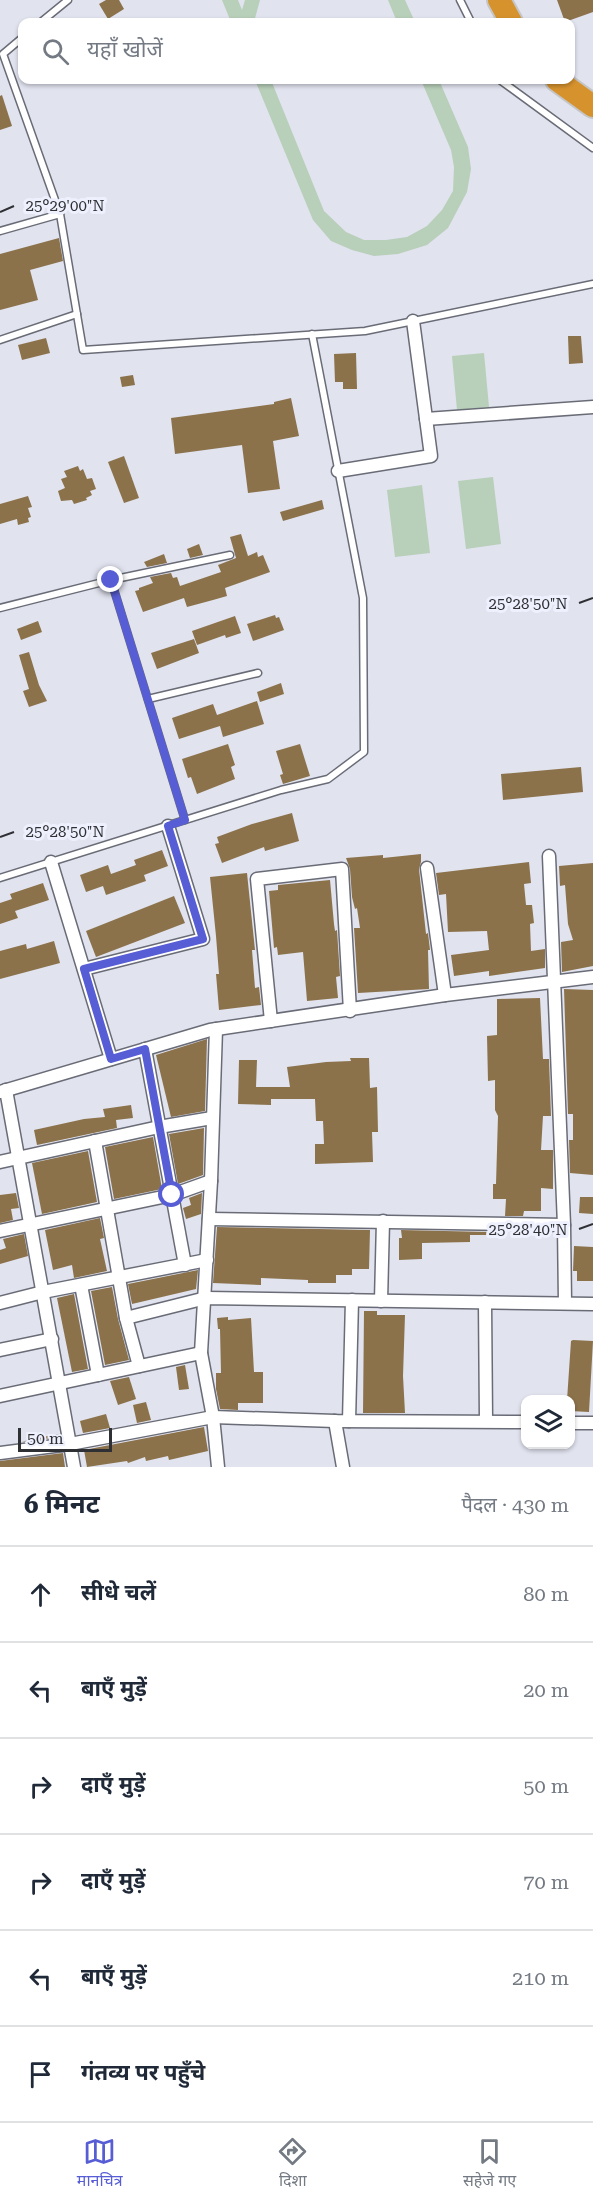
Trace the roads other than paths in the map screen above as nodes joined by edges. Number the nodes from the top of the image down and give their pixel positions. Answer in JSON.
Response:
{"nodes":[{"id":1,"x":68,"y":0,"type":"edge"},
{"id":2,"x":460,"y":0,"type":"edge"},
{"id":3,"x":499,"y":0,"type":"edge"},
{"id":4,"x":513,"y":0,"type":"edge"},
{"id":5,"x":46,"y":18,"type":"edge"},
{"id":6,"x":469,"y":18,"type":"edge"},
{"id":7,"x":509,"y":18,"type":"edge"},
{"id":8,"x":523,"y":18,"type":"edge"},
{"id":9,"x":18,"y":41,"type":"edge"},
{"id":10,"x":575,"y":78,"type":"edge"},
{"id":11,"x":505,"y":84,"type":"edge"},
{"id":12,"x":563,"y":84,"type":"edge"},
{"id":13,"x":593,"y":91,"type":"edge"},
{"id":14,"x":593,"y":105,"type":"edge"},
{"id":15,"x":593,"y":148,"type":"edge"},
{"id":16,"x":60,"y":214,"type":"junction"},
{"id":17,"x":0,"y":231,"type":"edge"},
{"id":18,"x":593,"y":284,"type":"edge"},
{"id":19,"x":77,"y":314,"type":"junction"},
{"id":20,"x":412,"y":321,"type":"junction"},
{"id":21,"x":312,"y":334,"type":"junction"},
{"id":22,"x":0,"y":340,"type":"edge"},
{"id":23,"x":593,"y":407,"type":"edge"},
{"id":24,"x":426,"y":419,"type":"junction"},
{"id":25,"x":339,"y":471,"type":"junction"},
{"id":26,"x":230,"y":555,"type":"dead end"},
{"id":27,"x":111,"y":580,"type":"junction"},
{"id":28,"x":0,"y":608,"type":"edge"},
{"id":29,"x":258,"y":673,"type":"dead end"},
{"id":30,"x":148,"y":699,"type":"junction"},
{"id":31,"x":185,"y":820,"type":"junction"},
{"id":32,"x":168,"y":826,"type":"junction"},
{"id":33,"x":549,"y":856,"type":"dead end"},
{"id":34,"x":51,"y":862,"type":"junction"},
{"id":35,"x":427,"y":868,"type":"dead end"},
{"id":36,"x":0,"y":878,"type":"edge"},
{"id":37,"x":84,"y":969,"type":"junction"},
{"id":38,"x":593,"y":977,"type":"edge"},
{"id":39,"x":553,"y":982,"type":"junction"},
{"id":40,"x":445,"y":995,"type":"junction"},
{"id":41,"x":350,"y":1011,"type":"junction"},
{"id":42,"x":271,"y":1022,"type":"junction"},
{"id":43,"x":216,"y":1029,"type":"junction"},
{"id":44,"x":145,"y":1049,"type":"junction"},
{"id":45,"x":111,"y":1059,"type":"junction"},
{"id":46,"x":3,"y":1091,"type":"edge"},
{"id":47,"x":212,"y":1118,"type":"junction"},
{"id":48,"x":159,"y":1127,"type":"junction"},
{"id":49,"x":95,"y":1141,"type":"junction"},
{"id":50,"x":18,"y":1158,"type":"junction"},
{"id":51,"x":0,"y":1162,"type":"edge"},
{"id":52,"x":211,"y":1181,"type":"junction"},
{"id":53,"x":172,"y":1195,"type":"junction"},
{"id":54,"x":107,"y":1209,"type":"junction"},
{"id":55,"x":209,"y":1219,"type":"junction"},
{"id":56,"x":383,"y":1221,"type":"junction"},
{"id":57,"x":31,"y":1224,"type":"junction"},
{"id":58,"x":564,"y":1225,"type":"junction"},
{"id":59,"x":0,"y":1231,"type":"edge"},
{"id":60,"x":207,"y":1260,"type":"junction"},
{"id":61,"x":185,"y":1265,"type":"junction"},
{"id":62,"x":120,"y":1278,"type":"junction"},
{"id":63,"x":81,"y":1285,"type":"junction"},
{"id":64,"x":43,"y":1292,"type":"junction"},
{"id":65,"x":206,"y":1298,"type":"junction"},
{"id":66,"x":352,"y":1300,"type":"junction"},
{"id":67,"x":381,"y":1300,"type":"junction"},
{"id":68,"x":485,"y":1302,"type":"junction"},
{"id":69,"x":0,"y":1303,"type":"edge"},
{"id":70,"x":565,"y":1303,"type":"junction"},
{"id":71,"x":593,"y":1304,"type":"edge"},
{"id":72,"x":126,"y":1318,"type":"junction"},
{"id":73,"x":52,"y":1339,"type":"junction"},
{"id":74,"x":0,"y":1350,"type":"edge"},
{"id":75,"x":201,"y":1353,"type":"junction"},
{"id":76,"x":139,"y":1366,"type":"junction"},
{"id":77,"x":98,"y":1375,"type":"junction"},
{"id":78,"x":60,"y":1383,"type":"junction"},
{"id":79,"x":0,"y":1396,"type":"edge"},
{"id":80,"x":213,"y":1416,"type":"junction"},
{"id":81,"x":335,"y":1421,"type":"junction"},
{"id":82,"x":349,"y":1421,"type":"junction"},
{"id":83,"x":486,"y":1421,"type":"junction"},
{"id":84,"x":521,"y":1422,"type":"edge"},
{"id":85,"x":575,"y":1423,"type":"edge"},
{"id":86,"x":593,"y":1423,"type":"edge"},
{"id":87,"x":70,"y":1444,"type":"junction"},
{"id":88,"x":0,"y":1453,"type":"edge"},
{"id":89,"x":74,"y":1467,"type":"edge"},
{"id":90,"x":218,"y":1467,"type":"edge"},
{"id":91,"x":343,"y":1467,"type":"edge"}],
"edges":[{"from":1,"to":5,"type":"lane"},
{"from":2,"to":6,"type":"lane"},
{"from":3,"to":7,"type":"highway"},
{"from":4,"to":8,"type":"highway"},
{"from":9,"to":16,"type":"lane"},
{"from":10,"to":13,"type":"highway"},
{"from":11,"to":15,"type":"lane"},
{"from":12,"to":14,"type":"highway"},
{"from":16,"to":17,"type":"lane"},
{"from":16,"to":19,"type":"lane"},
{"from":18,"to":20,"type":"lane"},
{"from":19,"to":21,"type":"lane"},
{"from":19,"to":22,"type":"lane"},
{"from":20,"to":21,"type":"lane"},
{"from":20,"to":24,"type":"street"},
{"from":21,"to":25,"type":"lane"},
{"from":23,"to":24,"type":"street"},
{"from":24,"to":25,"type":"street"},
{"from":25,"to":31,"type":"lane"},
{"from":26,"to":27,"type":"lane"},
{"from":27,"to":28,"type":"lane"},
{"from":27,"to":30,"type":"lane"},
{"from":29,"to":30,"type":"lane"},
{"from":30,"to":31,"type":"lane"},
{"from":31,"to":32,"type":"lane"},
{"from":32,"to":34,"type":"lane"},
{"from":32,"to":37,"type":"street"},
{"from":33,"to":39,"type":"street"},
{"from":34,"to":36,"type":"lane"},
{"from":34,"to":37,"type":"street"},
{"from":35,"to":40,"type":"street"},
{"from":37,"to":45,"type":"street"},
{"from":38,"to":39,"type":"street"},
{"from":39,"to":40,"type":"street"},
{"from":39,"to":58,"type":"street"},
{"from":40,"to":41,"type":"street"},
{"from":41,"to":42,"type":"street"},
{"from":41,"to":42,"type":"street"},
{"from":42,"to":43,"type":"street"},
{"from":43,"to":44,"type":"street"},
{"from":43,"to":47,"type":"street"},
{"from":44,"to":45,"type":"street"},
{"from":44,"to":48,"type":"street"},
{"from":45,"to":46,"type":"street"},
{"from":46,"to":50,"type":"street"},
{"from":47,"to":48,"type":"street"},
{"from":47,"to":52,"type":"street"},
{"from":48,"to":49,"type":"street"},
{"from":48,"to":53,"type":"street"},
{"from":49,"to":50,"type":"street"},
{"from":49,"to":54,"type":"street"},
{"from":50,"to":51,"type":"street"},
{"from":50,"to":57,"type":"street"},
{"from":52,"to":53,"type":"street"},
{"from":52,"to":55,"type":"street"},
{"from":53,"to":54,"type":"street"},
{"from":53,"to":61,"type":"street"},
{"from":54,"to":57,"type":"street"},
{"from":54,"to":62,"type":"street"},
{"from":55,"to":56,"type":"street"},
{"from":55,"to":60,"type":"street"},
{"from":56,"to":58,"type":"street"},
{"from":56,"to":67,"type":"street"},
{"from":57,"to":59,"type":"street"},
{"from":57,"to":64,"type":"street"},
{"from":58,"to":70,"type":"street"},
{"from":60,"to":61,"type":"street"},
{"from":60,"to":65,"type":"street"},
{"from":61,"to":62,"type":"street"},
{"from":62,"to":63,"type":"street"},
{"from":62,"to":72,"type":"street"},
{"from":63,"to":64,"type":"street"},
{"from":63,"to":77,"type":"street"},
{"from":64,"to":69,"type":"street"},
{"from":64,"to":73,"type":"street"},
{"from":65,"to":66,"type":"street"},
{"from":65,"to":72,"type":"street"},
{"from":65,"to":75,"type":"street"},
{"from":66,"to":67,"type":"street"},
{"from":66,"to":82,"type":"street"},
{"from":67,"to":68,"type":"street"},
{"from":68,"to":70,"type":"street"},
{"from":68,"to":83,"type":"street"},
{"from":70,"to":71,"type":"street"},
{"from":72,"to":76,"type":"street"},
{"from":73,"to":74,"type":"street"},
{"from":73,"to":78,"type":"street"},
{"from":75,"to":76,"type":"street"},
{"from":75,"to":80,"type":"street"},
{"from":76,"to":77,"type":"street"},
{"from":77,"to":78,"type":"street"},
{"from":78,"to":79,"type":"street"},
{"from":78,"to":87,"type":"street"},
{"from":80,"to":81,"type":"street"},
{"from":80,"to":87,"type":"street"},
{"from":80,"to":90,"type":"street"},
{"from":81,"to":82,"type":"street"},
{"from":81,"to":91,"type":"street"},
{"from":82,"to":83,"type":"street"},
{"from":83,"to":84,"type":"street"},
{"from":85,"to":86,"type":"street"},
{"from":87,"to":88,"type":"street"},
{"from":87,"to":89,"type":"street"}]}
